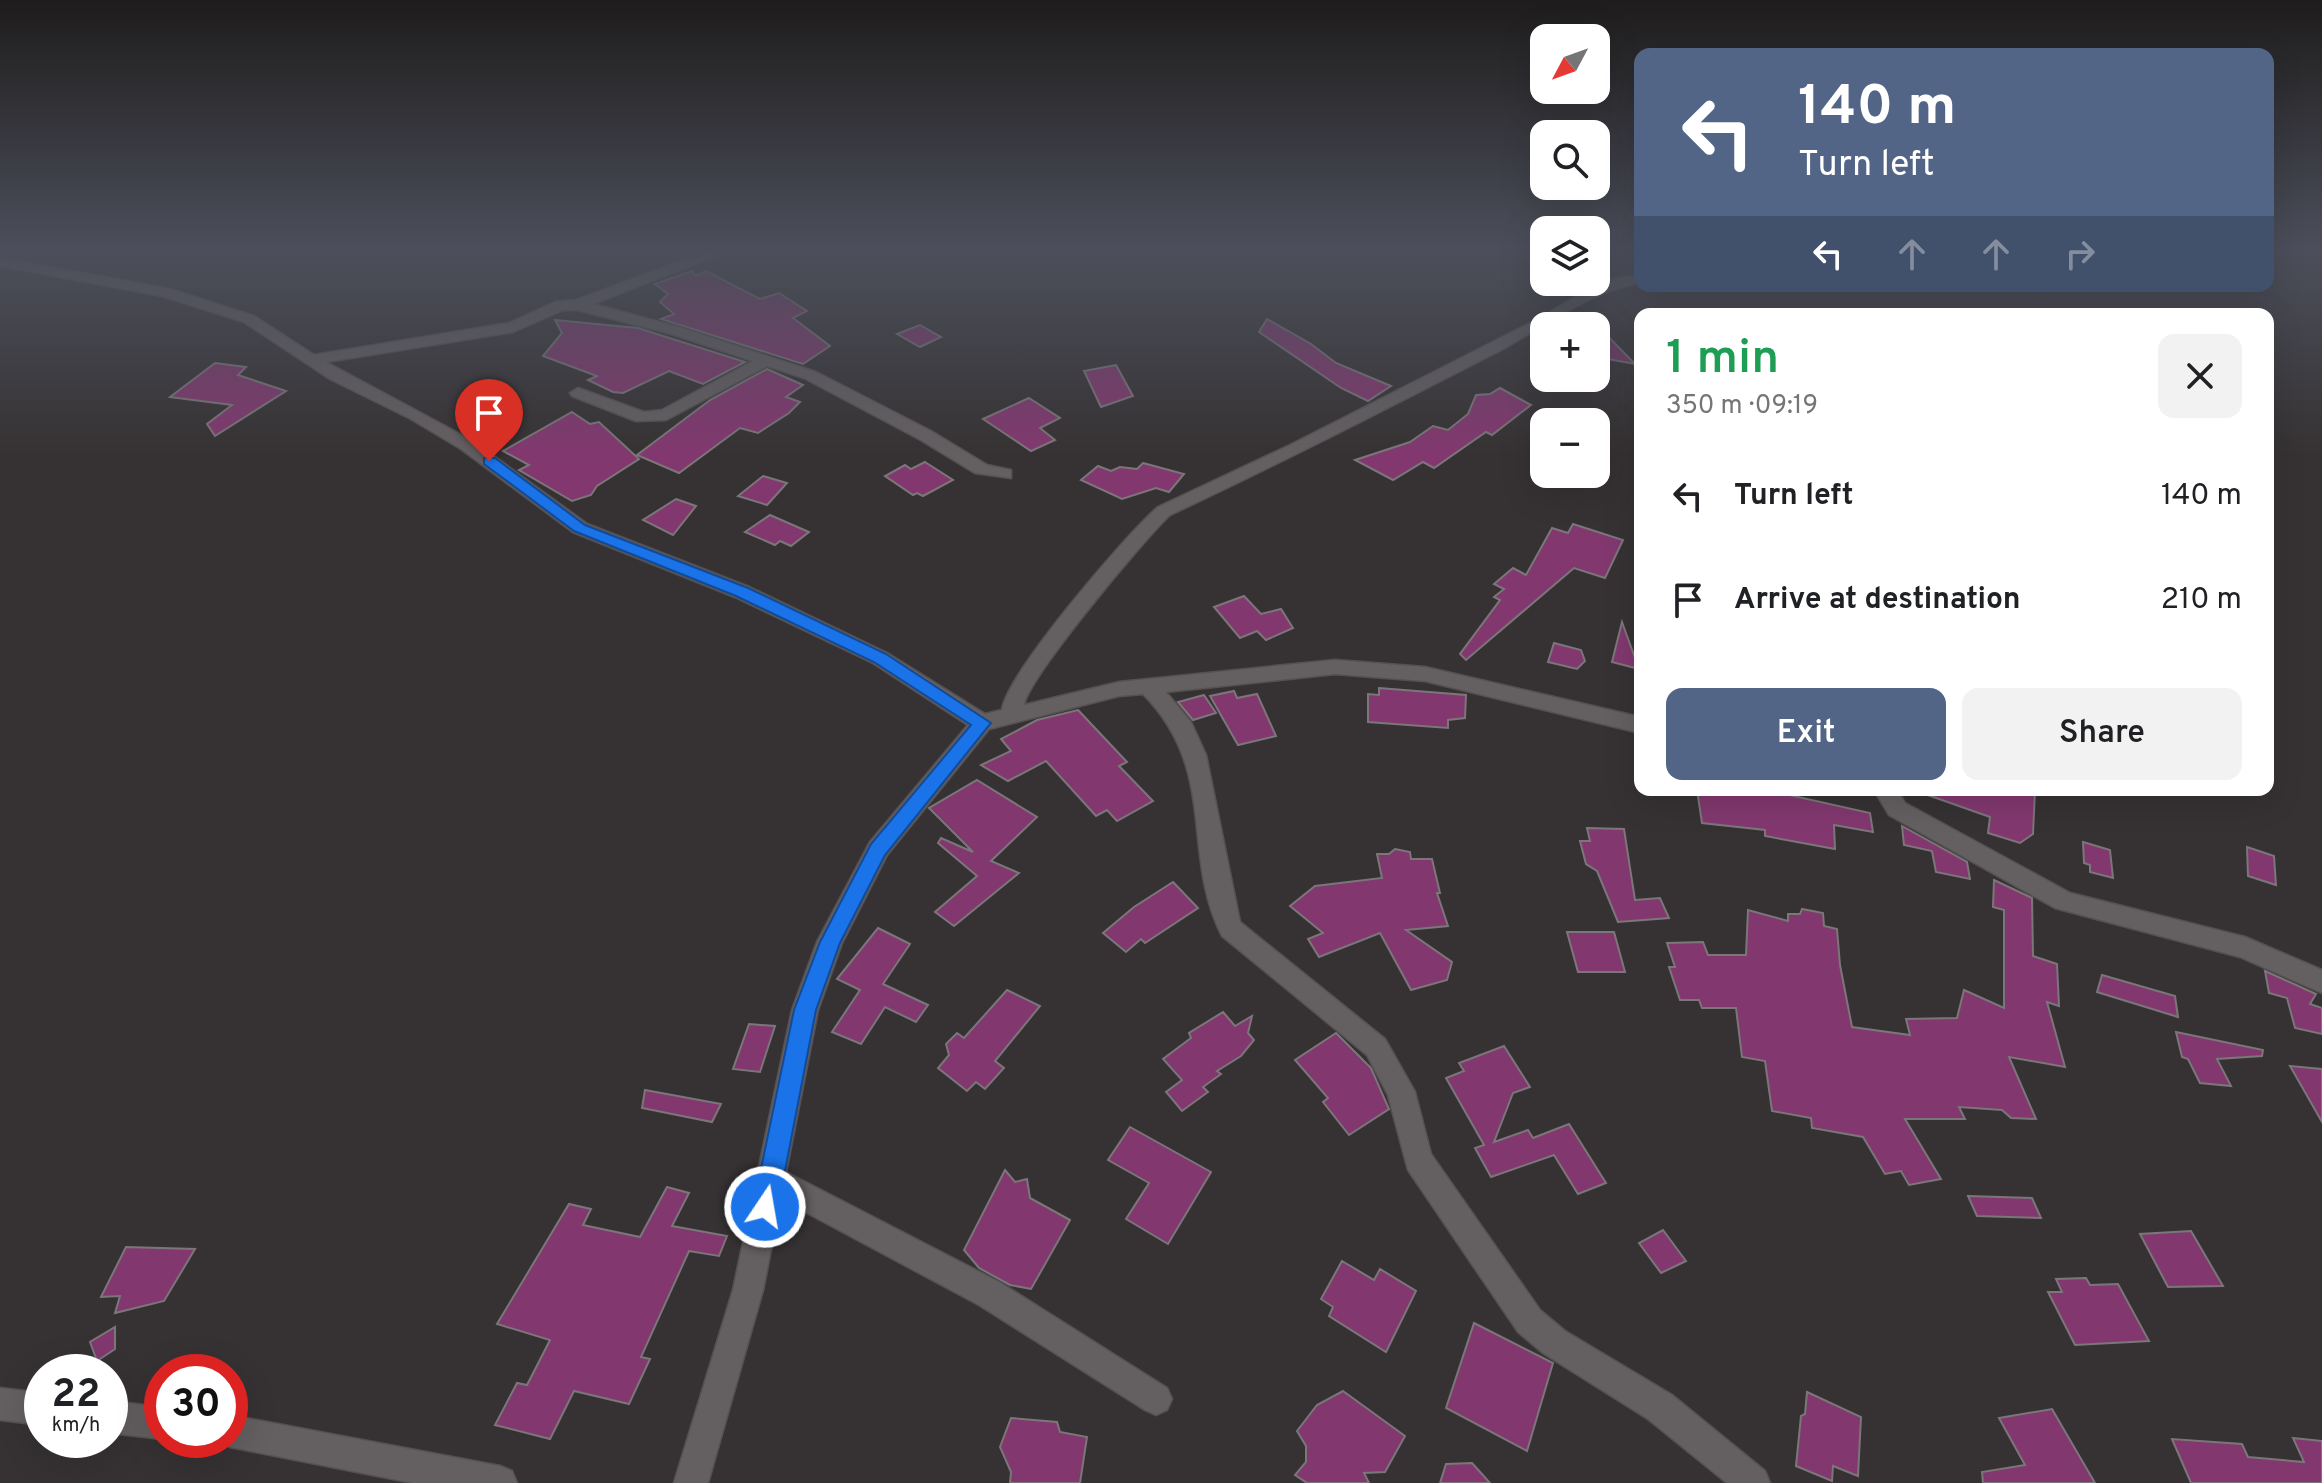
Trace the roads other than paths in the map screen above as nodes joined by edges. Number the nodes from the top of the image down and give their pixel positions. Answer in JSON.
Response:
{"nodes":[{"id":1,"x":244,"y":317,"type":"edge"},
{"id":2,"x":534,"y":317,"type":"edge"},
{"id":3,"x":624,"y":317,"type":"edge"},
{"id":4,"x":1551,"y":317,"type":"edge"},
{"id":5,"x":312,"y":360,"type":"junction"},
{"id":6,"x":767,"y":360,"type":"junction"},
{"id":7,"x":578,"y":393,"type":"dead end"},
{"id":8,"x":1005,"y":474,"type":"dead end"},
{"id":9,"x":1148,"y":686,"type":"junction"},
{"id":10,"x":1012,"y":716,"type":"junction"},
{"id":11,"x":982,"y":723,"type":"junction"},
{"id":12,"x":1634,"y":724,"type":"edge"},
{"id":13,"x":1897,"y":796,"type":"edge"},
{"id":14,"x":2322,"y":982,"type":"edge"},
{"id":15,"x":771,"y":1179,"type":"junction"},
{"id":16,"x":1156,"y":1399,"type":"dead end"},
{"id":17,"x":0,"y":1404,"type":"edge"},
{"id":18,"x":24,"y":1407,"type":"edge"},
{"id":19,"x":248,"y":1434,"type":"edge"},
{"id":20,"x":500,"y":1483,"type":"edge"},
{"id":21,"x":691,"y":1483,"type":"edge"},
{"id":22,"x":1753,"y":1483,"type":"edge"}],
"edges":[{"from":1,"to":5,"type":"street"},
{"from":2,"to":5,"type":"street"},
{"from":3,"to":6,"type":"street"},
{"from":4,"to":10,"type":"street"},
{"from":5,"to":11,"type":"street"},
{"from":6,"to":7,"type":"street"},
{"from":6,"to":8,"type":"street"},
{"from":9,"to":10,"type":"street"},
{"from":9,"to":12,"type":"street"},
{"from":9,"to":22,"type":"street"},
{"from":10,"to":11,"type":"street"},
{"from":11,"to":15,"type":"street"},
{"from":13,"to":14,"type":"street"},
{"from":15,"to":16,"type":"street"},
{"from":15,"to":21,"type":"street"},
{"from":17,"to":18,"type":"street"},
{"from":19,"to":20,"type":"street"}]}
